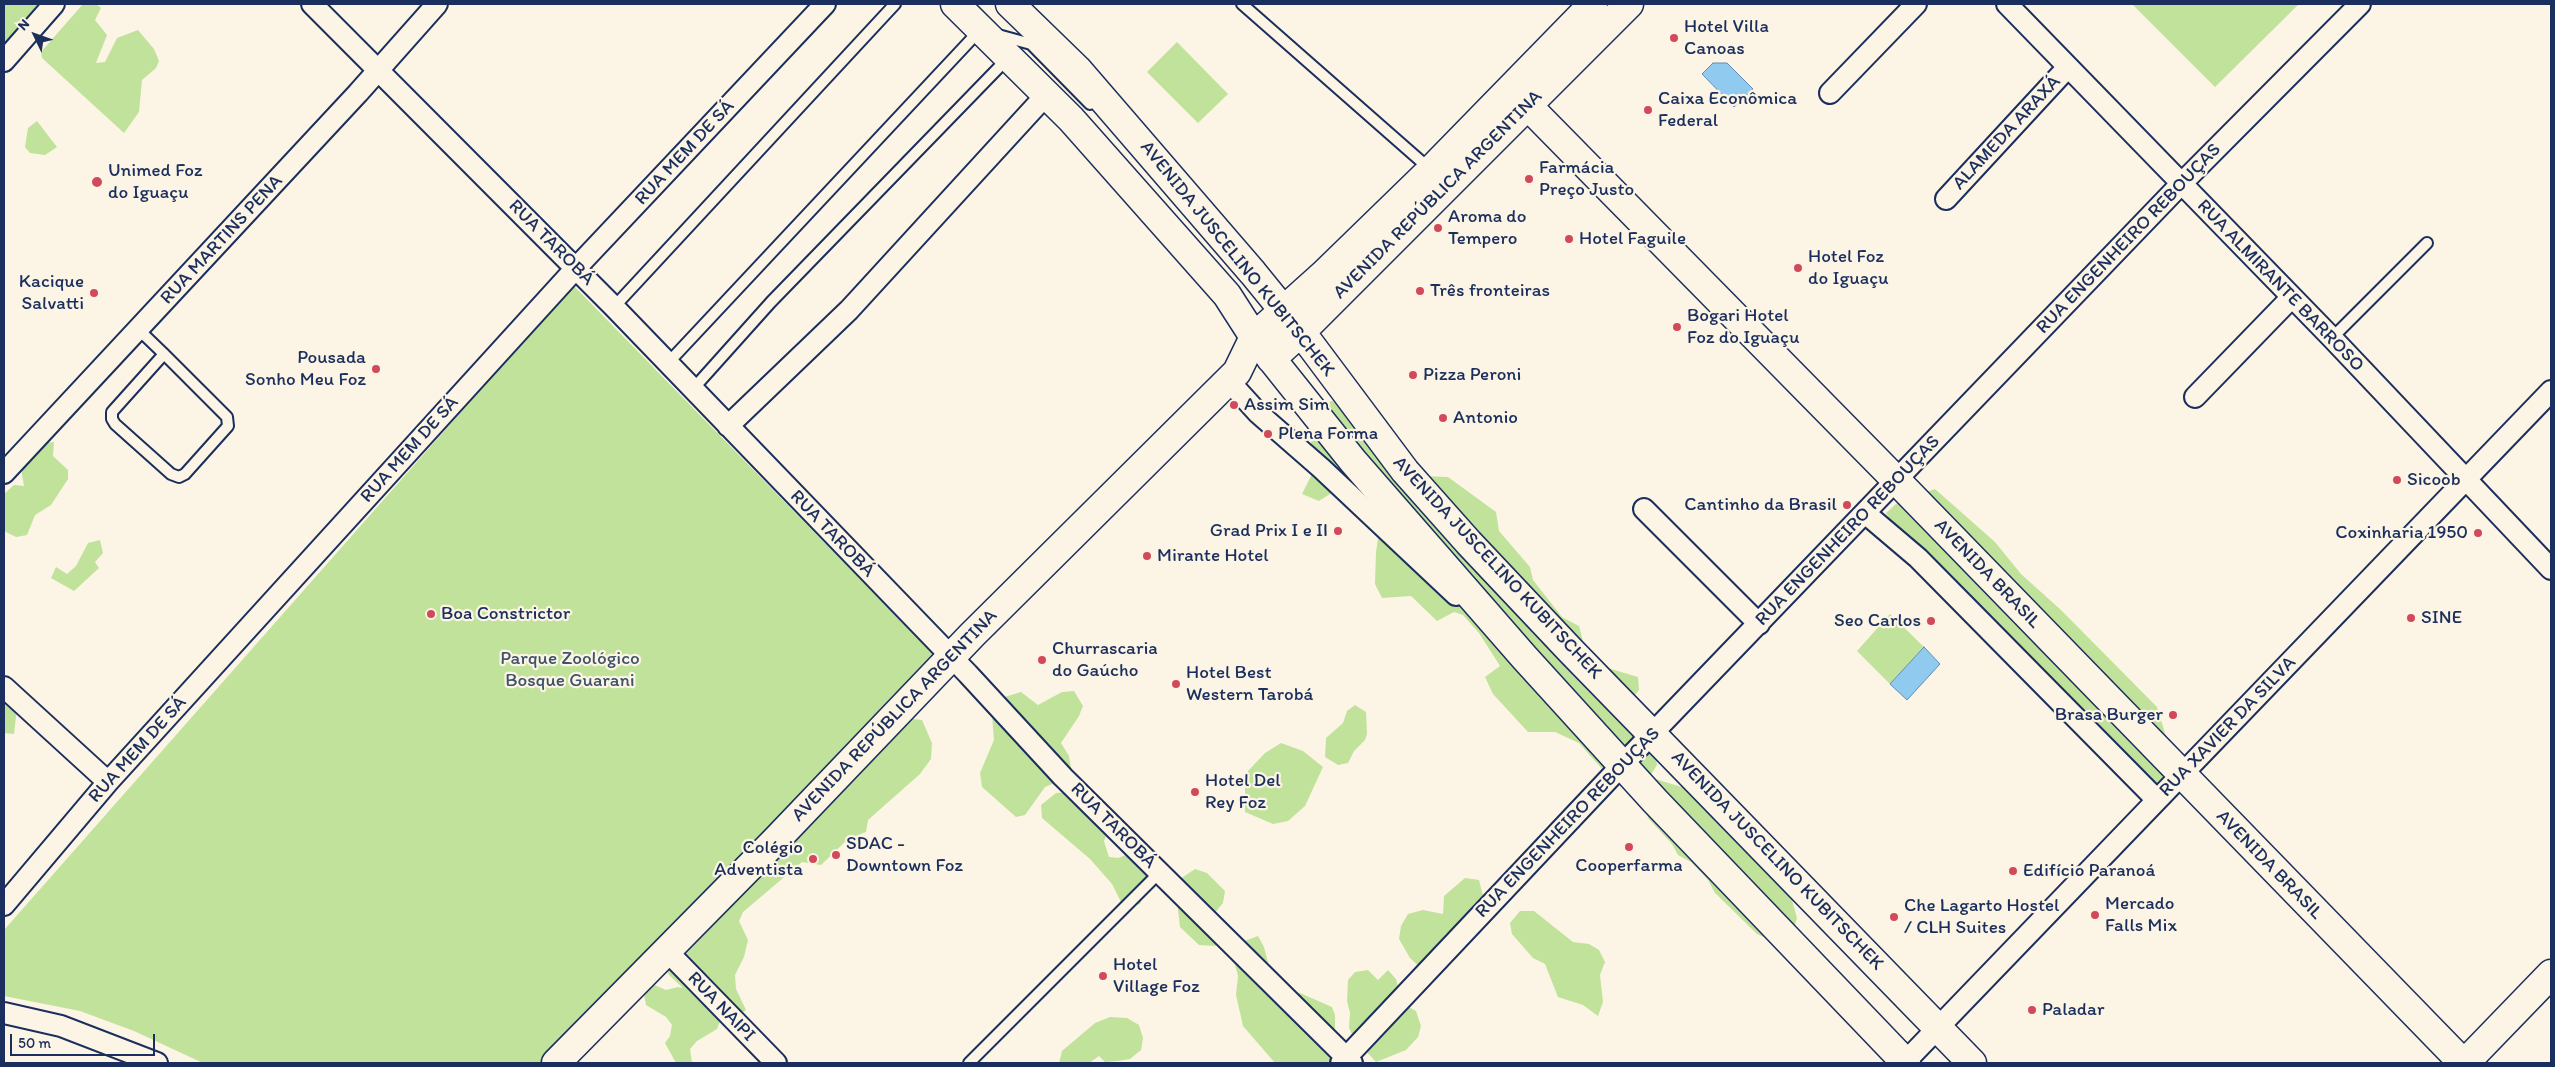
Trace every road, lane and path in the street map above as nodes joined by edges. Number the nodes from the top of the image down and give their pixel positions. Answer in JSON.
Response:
{"nodes":[{"id":1,"x":54,"y":4,"type":"edge"},
{"id":2,"x":312,"y":4,"type":"edge"},
{"id":3,"x":437,"y":4,"type":"edge"},
{"id":4,"x":825,"y":4,"type":"edge"},
{"id":5,"x":895,"y":4,"type":"edge"},
{"id":6,"x":954,"y":4,"type":"edge"},
{"id":7,"x":1010,"y":4,"type":"edge"},
{"id":8,"x":1242,"y":4,"type":"edge"},
{"id":9,"x":1593,"y":4,"type":"edge"},
{"id":10,"x":1629,"y":4,"type":"edge"},
{"id":11,"x":1916,"y":4,"type":"edge"},
{"id":12,"x":2007,"y":4,"type":"edge"},
{"id":13,"x":2360,"y":4,"type":"edge"},
{"id":14,"x":980,"y":29,"type":"junction"},
{"id":15,"x":1016,"y":50,"type":"junction"},
{"id":16,"x":4,"y":61,"type":"edge"},
{"id":17,"x":2068,"y":67,"type":"junction"},
{"id":18,"x":378,"y":70,"type":"junction"},
{"id":19,"x":1830,"y":93,"type":"dead end"},
{"id":20,"x":1046,"y":95,"type":"junction"},
{"id":21,"x":1518,"y":98,"type":"junction"},
{"id":22,"x":1132,"y":131,"type":"junction"},
{"id":23,"x":1431,"y":170,"type":"junction"},
{"id":24,"x":2181,"y":184,"type":"junction"},
{"id":25,"x":1946,"y":199,"type":"dead end"},
{"id":26,"x":2427,"y":243,"type":"dead end"},
{"id":27,"x":576,"y":268,"type":"junction"},
{"id":28,"x":2292,"y":297,"type":"junction"},
{"id":29,"x":614,"y":307,"type":"junction"},
{"id":30,"x":1284,"y":311,"type":"junction"},
{"id":31,"x":138,"y":329,"type":"junction"},
{"id":32,"x":1301,"y":332,"type":"junction"},
{"id":33,"x":1254,"y":337,"type":"junction"},
{"id":34,"x":2332,"y":338,"type":"junction"},
{"id":35,"x":164,"y":354,"type":"junction"},
{"id":36,"x":1271,"y":359,"type":"junction"},
{"id":37,"x":668,"y":363,"type":"junction"},
{"id":38,"x":1232,"y":376,"type":"junction"},
{"id":39,"x":693,"y":389,"type":"junction"},
{"id":40,"x":2551,"y":391,"type":"edge"},
{"id":41,"x":2195,"y":397,"type":"dead end"},
{"id":42,"x":728,"y":426,"type":"junction"},
{"id":43,"x":4,"y":473,"type":"edge"},
{"id":44,"x":1896,"y":480,"type":"junction"},
{"id":45,"x":2466,"y":480,"type":"junction"},
{"id":46,"x":1644,"y":509,"type":"dead end"},
{"id":47,"x":1865,"y":513,"type":"junction"},
{"id":48,"x":2551,"y":569,"type":"edge"},
{"id":49,"x":1759,"y":624,"type":"junction"},
{"id":50,"x":951,"y":656,"type":"junction"},
{"id":51,"x":1524,"y":657,"type":"junction"},
{"id":52,"x":4,"y":686,"type":"edge"},
{"id":53,"x":1653,"y":734,"type":"junction"},
{"id":54,"x":1622,"y":765,"type":"junction"},
{"id":55,"x":2182,"y":775,"type":"junction"},
{"id":56,"x":108,"y":782,"type":"junction"},
{"id":57,"x":2157,"y":800,"type":"junction"},
{"id":58,"x":1160,"y":872,"type":"junction"},
{"id":59,"x":4,"y":904,"type":"edge"},
{"id":60,"x":667,"y":950,"type":"junction"},
{"id":61,"x":2551,"y":974,"type":"edge"},
{"id":62,"x":4,"y":1013,"type":"edge"},
{"id":63,"x":1939,"y":1027,"type":"junction"},
{"id":64,"x":1347,"y":1061,"type":"edge"},
{"id":65,"x":157,"y":1063,"type":"edge"},
{"id":66,"x":556,"y":1063,"type":"edge"},
{"id":67,"x":776,"y":1063,"type":"edge"},
{"id":68,"x":968,"y":1063,"type":"edge"},
{"id":69,"x":1905,"y":1063,"type":"edge"},
{"id":70,"x":1972,"y":1063,"type":"edge"},
{"id":71,"x":2464,"y":1063,"type":"edge"}],
"edges":[{"from":1,"to":16,"type":"street"},
{"from":2,"to":18,"type":"street","name":"RUA TAROBÁ"},
{"from":3,"to":18,"type":"street","name":"RUA MARTINS PENA"},
{"from":4,"to":27,"type":"street","name":"RUA MEM DE SÁ"},
{"from":5,"to":29,"type":"lane"},
{"from":6,"to":14,"type":"main road","name":"AVENIDA JUSCELINO KUBITSCHEK"},
{"from":7,"to":22,"type":"main road","name":"AVENIDA JUSCELINO KUBITSCHEK"},
{"from":8,"to":23,"type":"lane"},
{"from":9,"to":21,"type":"main road","name":"AVENIDA REPÚBLICA ARGENTINA"},
{"from":10,"to":21,"type":"main road","name":"AVENIDA REPÚBLICA ARGENTINA"},
{"from":11,"to":19,"type":"street"},
{"from":12,"to":17,"type":"street","name":"RUA ALMIRANTE BARROSO"},
{"from":13,"to":24,"type":"street","name":"RUA ENGENHEIRO REBOUÇAS"},
{"from":14,"to":15,"type":"main road","name":"AVENIDA JUSCELINO KUBITSCHEK"},
{"from":14,"to":37,"type":"lane"},
{"from":15,"to":20,"type":"main road","name":"AVENIDA JUSCELINO KUBITSCHEK"},
{"from":15,"to":22,"type":"lane"},
{"from":15,"to":39,"type":"lane"},
{"from":17,"to":24,"type":"street","name":"RUA ALMIRANTE BARROSO"},
{"from":17,"to":25,"type":"street","name":"ALAMEDA ARAXÁ"},
{"from":18,"to":27,"type":"street","name":"RUA TAROBÁ"},
{"from":18,"to":31,"type":"street","name":"RUA MARTINS PENA"},
{"from":20,"to":33,"type":"main road","name":"AVENIDA JUSCELINO KUBITSCHEK"},
{"from":20,"to":42,"type":"street"},
{"from":21,"to":23,"type":"main road","name":"AVENIDA REPÚBLICA ARGENTINA"},
{"from":21,"to":32,"type":"main road","name":"AVENIDA REPÚBLICA ARGENTINA"},
{"from":21,"to":44,"type":"main road","name":"AVENIDA BRASIL"},
{"from":22,"to":30,"type":"main road","name":"AVENIDA JUSCELINO KUBITSCHEK"},
{"from":23,"to":30,"type":"main road","name":"AVENIDA REPÚBLICA ARGENTINA"},
{"from":24,"to":28,"type":"street","name":"RUA ALMIRANTE BARROSO"},
{"from":24,"to":44,"type":"street","name":"RUA ENGENHEIRO REBOUÇAS"},
{"from":26,"to":34,"type":"lane"},
{"from":27,"to":29,"type":"street","name":"RUA TAROBÁ"},
{"from":27,"to":56,"type":"street","name":"RUA MEM DE SÁ"},
{"from":28,"to":34,"type":"street","name":"RUA ALMIRANTE BARROSO"},
{"from":28,"to":41,"type":"street"},
{"from":29,"to":37,"type":"street","name":"RUA TAROBÁ"},
{"from":30,"to":32,"type":"main road","name":"AVENIDA JUSCELINO KUBITSCHEK"},
{"from":30,"to":33,"type":"main road","name":"AVENIDA REPÚBLICA ARGENTINA"},
{"from":31,"to":35,"type":"lane"},
{"from":31,"to":43,"type":"street","name":"RUA MARTINS PENA"},
{"from":32,"to":36,"type":"main road","name":"AVENIDA REPÚBLICA ARGENTINA"},
{"from":32,"to":53,"type":"main road","name":"AVENIDA JUSCELINO KUBITSCHEK"},
{"from":33,"to":36,"type":"main road","name":"AVENIDA JUSCELINO KUBITSCHEK"},
{"from":33,"to":38,"type":"main road","name":"AVENIDA REPÚBLICA ARGENTINA"},
{"from":34,"to":45,"type":"street","name":"RUA ALMIRANTE BARROSO"},
{"from":35,"to":35,"type":"lane"},
{"from":36,"to":38,"type":"main road","name":"AVENIDA REPÚBLICA ARGENTINA"},
{"from":36,"to":51,"type":"main road","name":"AVENIDA JUSCELINO KUBITSCHEK"},
{"from":37,"to":39,"type":"street","name":"RUA TAROBÁ"},
{"from":38,"to":50,"type":"main road","name":"AVENIDA REPÚBLICA ARGENTINA"},
{"from":38,"to":51,"type":"street","name":"AVENIDA JUSCELINO KUBITSCHEK"},
{"from":39,"to":42,"type":"street","name":"RUA TAROBÁ"},
{"from":40,"to":45,"type":"street","name":"RUA XAVIER DA SILVA"},
{"from":42,"to":50,"type":"street","name":"RUA TAROBÁ"},
{"from":44,"to":47,"type":"street","name":"RUA ENGENHEIRO REBOUÇAS"},
{"from":44,"to":55,"type":"main road","name":"AVENIDA BRASIL"},
{"from":45,"to":48,"type":"street","name":"RUA ALMIRANTE BARROSO"},
{"from":45,"to":55,"type":"street","name":"RUA XAVIER DA SILVA"},
{"from":46,"to":49,"type":"street"},
{"from":47,"to":49,"type":"street","name":"RUA ENGENHEIRO REBOUÇAS"},
{"from":47,"to":57,"type":"street"},
{"from":49,"to":53,"type":"street","name":"RUA ENGENHEIRO REBOUÇAS"},
{"from":50,"to":58,"type":"street","name":"RUA TAROBÁ"},
{"from":50,"to":60,"type":"main road","name":"AVENIDA REPÚBLICA ARGENTINA"},
{"from":51,"to":54,"type":"main road","name":"AVENIDA JUSCELINO KUBITSCHEK"},
{"from":52,"to":56,"type":"street"},
{"from":53,"to":54,"type":"street","name":"RUA ENGENHEIRO REBOUÇAS"},
{"from":53,"to":63,"type":"main road","name":"AVENIDA JUSCELINO KUBITSCHEK"},
{"from":54,"to":64,"type":"street","name":"RUA ENGENHEIRO REBOUÇAS"},
{"from":54,"to":69,"type":"main road","name":"AVENIDA JUSCELINO KUBITSCHEK"},
{"from":55,"to":57,"type":"street","name":"RUA XAVIER DA SILVA"},
{"from":55,"to":71,"type":"main road","name":"AVENIDA BRASIL"},
{"from":56,"to":59,"type":"street","name":"RUA MEM DE SÁ"},
{"from":57,"to":63,"type":"street","name":"RUA XAVIER DA SILVA"},
{"from":58,"to":64,"type":"street","name":"RUA TAROBÁ"},
{"from":58,"to":68,"type":"lane"},
{"from":60,"to":66,"type":"main road","name":"AVENIDA REPÚBLICA ARGENTINA"},
{"from":60,"to":67,"type":"street","name":"RUA NAIPI"},
{"from":61,"to":71,"type":"main road"},
{"from":62,"to":65,"type":"street"},
{"from":63,"to":69,"type":"street","name":"RUA XAVIER DA SILVA"},
{"from":63,"to":70,"type":"main road","name":"AVENIDA JUSCELINO KUBITSCHEK"}]}
